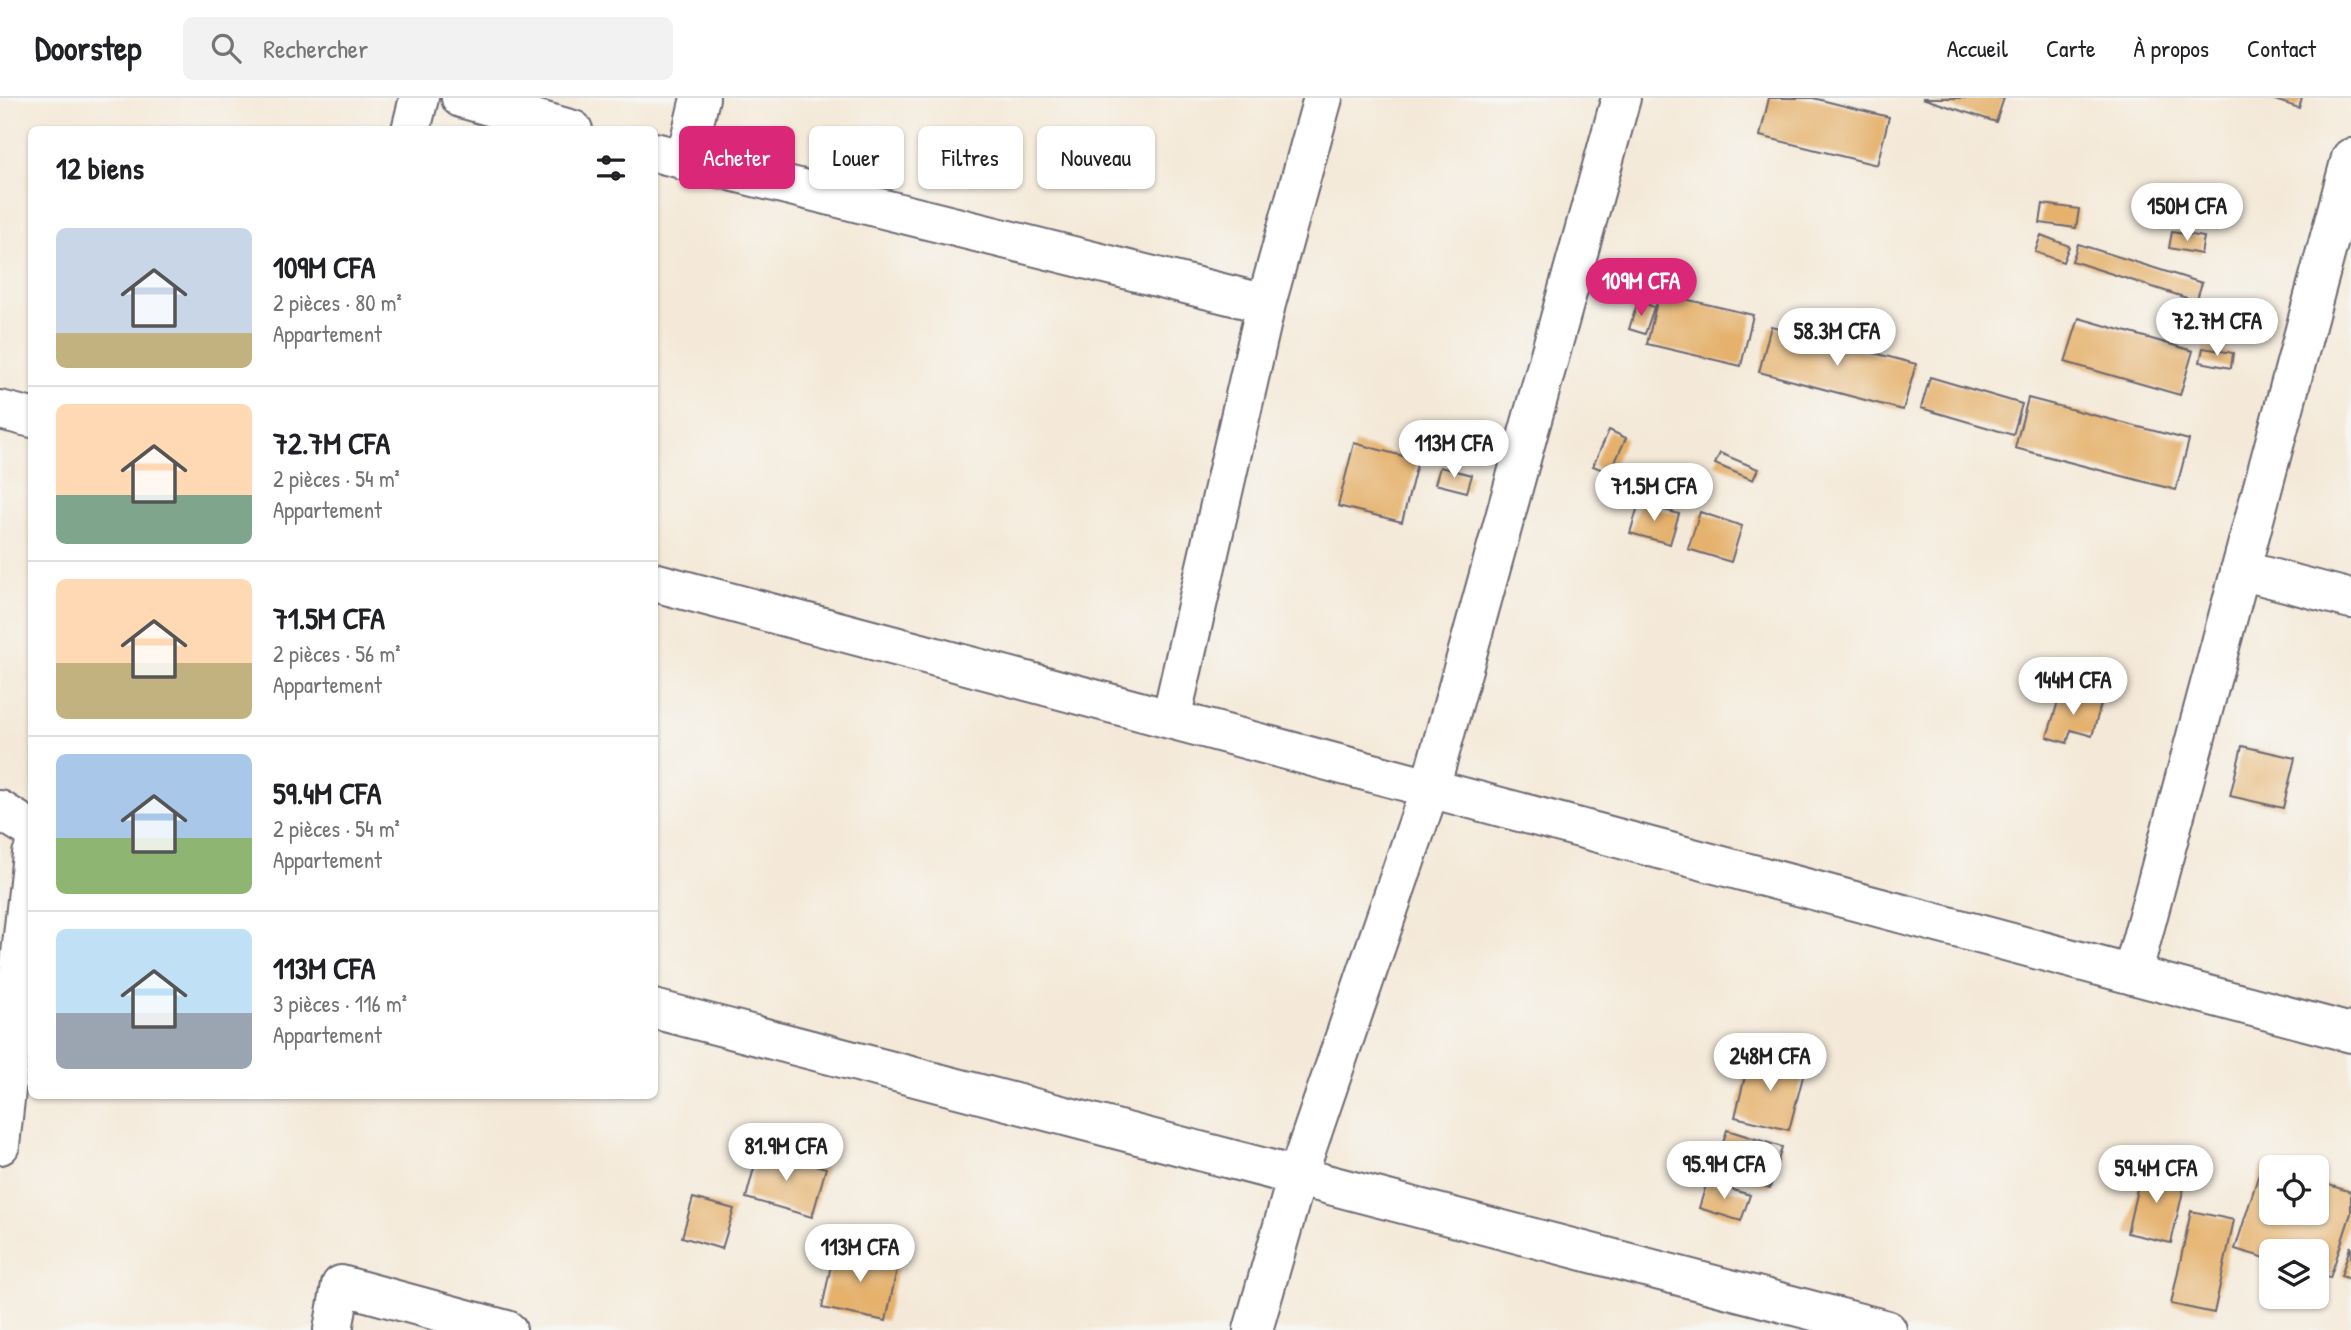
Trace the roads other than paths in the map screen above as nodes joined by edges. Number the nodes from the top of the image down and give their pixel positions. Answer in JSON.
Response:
{"nodes":[{"id":1,"x":419,"y":98,"type":"edge"},
{"id":2,"x":461,"y":98,"type":"edge"},
{"id":3,"x":699,"y":98,"type":"edge"},
{"id":4,"x":1323,"y":98,"type":"edge"},
{"id":5,"x":1621,"y":98,"type":"edge"},
{"id":6,"x":412,"y":126,"type":"edge"},
{"id":7,"x":559,"y":126,"type":"edge"},
{"id":8,"x":670,"y":157,"type":"edge"},
{"id":9,"x":2351,"y":158,"type":"edge"},
{"id":10,"x":1266,"y":304,"type":"junction"},
{"id":11,"x":0,"y":410,"type":"edge"},
{"id":12,"x":28,"y":417,"type":"edge"},
{"id":13,"x":2240,"y":570,"type":"junction"},
{"id":14,"x":658,"y":583,"type":"edge"},
{"id":15,"x":2351,"y":599,"type":"edge"},
{"id":16,"x":1171,"y":719,"type":"junction"},
{"id":17,"x":1430,"y":788,"type":"junction"},
{"id":18,"x":0,"y":810,"type":"edge"},
{"id":19,"x":28,"y":828,"type":"edge"},
{"id":20,"x":28,"y":890,"type":"edge"},
{"id":21,"x":2132,"y":975,"type":"junction"},
{"id":22,"x":658,"y":1010,"type":"edge"},
{"id":23,"x":2351,"y":1033,"type":"edge"},
{"id":24,"x":0,"y":1145,"type":"edge"},
{"id":25,"x":1297,"y":1177,"type":"junction"},
{"id":26,"x":333,"y":1330,"type":"edge"},
{"id":27,"x":507,"y":1330,"type":"edge"},
{"id":28,"x":1254,"y":1330,"type":"edge"},
{"id":29,"x":1887,"y":1330,"type":"edge"}],
"edges":[{"from":1,"to":6,"type":"street"},
{"from":2,"to":7,"type":"street"},
{"from":3,"to":8,"type":"street"},
{"from":4,"to":10,"type":"street"},
{"from":5,"to":17,"type":"street"},
{"from":8,"to":10,"type":"street"},
{"from":9,"to":13,"type":"street"},
{"from":10,"to":16,"type":"street"},
{"from":11,"to":12,"type":"street"},
{"from":13,"to":15,"type":"street"},
{"from":13,"to":21,"type":"street"},
{"from":14,"to":16,"type":"street"},
{"from":16,"to":17,"type":"street"},
{"from":17,"to":21,"type":"street"},
{"from":17,"to":25,"type":"street"},
{"from":18,"to":19,"type":"street"},
{"from":20,"to":24,"type":"street"},
{"from":21,"to":23,"type":"street"},
{"from":22,"to":25,"type":"street"},
{"from":25,"to":28,"type":"street"},
{"from":25,"to":29,"type":"street"},
{"from":26,"to":27,"type":"street"}]}
